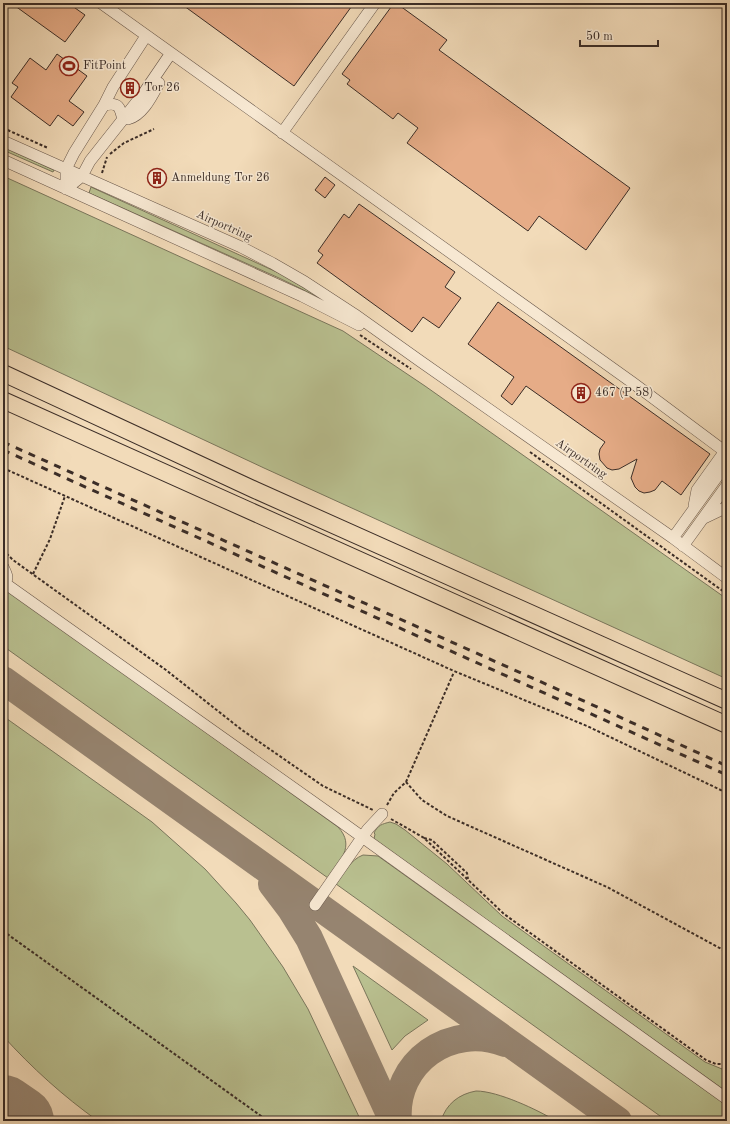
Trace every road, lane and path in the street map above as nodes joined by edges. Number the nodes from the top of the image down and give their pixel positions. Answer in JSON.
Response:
{"nodes":[{"id":1,"x":101,"y":3,"type":"edge"},
{"id":2,"x":375,"y":3,"type":"edge"},
{"id":3,"x":146,"y":36,"type":"junction"},
{"id":4,"x":171,"y":53,"type":"junction"},
{"id":5,"x":104,"y":105,"type":"junction"},
{"id":6,"x":123,"y":120,"type":"junction"},
{"id":7,"x":154,"y":129,"type":"dead end"},
{"id":8,"x":282,"y":133,"type":"junction"},
{"id":9,"x":3,"y":141,"type":"edge"},
{"id":10,"x":74,"y":153,"type":"junction"},
{"id":11,"x":3,"y":160,"type":"edge"},
{"id":12,"x":90,"y":161,"type":"junction"},
{"id":13,"x":49,"y":162,"type":"junction"},
{"id":14,"x":66,"y":169,"type":"junction"},
{"id":15,"x":102,"y":173,"type":"dead end"},
{"id":16,"x":82,"y":176,"type":"junction"},
{"id":17,"x":105,"y":186,"type":"junction"},
{"id":18,"x":66,"y":189,"type":"junction"},
{"id":19,"x":358,"y":333,"type":"dead end"},
{"id":20,"x":417,"y":366,"type":"junction"},
{"id":21,"x":3,"y":373,"type":"edge"},
{"id":22,"x":3,"y":400,"type":"edge"},
{"id":23,"x":529,"y":452,"type":"dead end"},
{"id":24,"x":726,"y":452,"type":"edge"},
{"id":25,"x":727,"y":463,"type":"edge"},
{"id":26,"x":3,"y":468,"type":"edge"},
{"id":27,"x":727,"y":485,"type":"edge"},
{"id":28,"x":66,"y":495,"type":"junction"},
{"id":29,"x":727,"y":498,"type":"edge"},
{"id":30,"x":727,"y":507,"type":"edge"},
{"id":31,"x":693,"y":511,"type":"junction"},
{"id":32,"x":703,"y":518,"type":"junction"},
{"id":33,"x":674,"y":538,"type":"junction"},
{"id":34,"x":683,"y":546,"type":"junction"},
{"id":35,"x":3,"y":550,"type":"edge"},
{"id":36,"x":3,"y":567,"type":"edge"},
{"id":37,"x":33,"y":574,"type":"junction"},
{"id":38,"x":727,"y":578,"type":"edge"},
{"id":39,"x":4,"y":583,"type":"edge"},
{"id":40,"x":727,"y":594,"type":"edge"},
{"id":41,"x":454,"y":671,"type":"junction"},
{"id":42,"x":727,"y":701,"type":"edge"},
{"id":43,"x":727,"y":725,"type":"edge"},
{"id":44,"x":406,"y":782,"type":"junction"},
{"id":45,"x":727,"y":793,"type":"edge"},
{"id":46,"x":382,"y":814,"type":"junction"},
{"id":47,"x":363,"y":837,"type":"junction"},
{"id":48,"x":424,"y":838,"type":"junction"},
{"id":49,"x":468,"y":880,"type":"junction"},
{"id":50,"x":315,"y":905,"type":"dead end"},
{"id":51,"x":3,"y":931,"type":"edge"},
{"id":52,"x":727,"y":952,"type":"edge"},
{"id":53,"x":727,"y":1064,"type":"edge"},
{"id":54,"x":727,"y":1099,"type":"edge"},
{"id":55,"x":268,"y":1121,"type":"edge"}],
"edges":[{"from":1,"to":3,"type":"street"},
{"from":2,"to":8,"type":"street"},
{"from":3,"to":4,"type":"street"},
{"from":3,"to":5,"type":"street"},
{"from":4,"to":6,"type":"street"},
{"from":4,"to":6,"type":"street"},
{"from":4,"to":8,"type":"street"},
{"from":5,"to":6,"type":"street"},
{"from":5,"to":10,"type":"street"},
{"from":6,"to":12,"type":"street"},
{"from":7,"to":15,"type":"path"},
{"from":8,"to":24,"type":"street"},
{"from":9,"to":13,"type":"street","name":"Airportring"},
{"from":10,"to":13,"type":"street"},
{"from":10,"to":14,"type":"street"},
{"from":11,"to":18,"type":"street","name":"Airportring"},
{"from":12,"to":16,"type":"street"},
{"from":12,"to":17,"type":"street"},
{"from":13,"to":14,"type":"street","name":"Airportring"},
{"from":14,"to":16,"type":"street","name":"Airportring"},
{"from":14,"to":18,"type":"street"},
{"from":16,"to":17,"type":"street","name":"Airportring"},
{"from":16,"to":18,"type":"street"},
{"from":17,"to":20,"type":"street","name":"Airportring"},
{"from":18,"to":20,"type":"street","name":"Airportring"},
{"from":19,"to":20,"type":"path"},
{"from":20,"to":33,"type":"street","name":"Airportring"},
{"from":21,"to":42,"type":"highway"},
{"from":22,"to":43,"type":"highway"},
{"from":23,"to":40,"type":"path"},
{"from":24,"to":31,"type":"street"},
{"from":25,"to":31,"type":"street"},
{"from":26,"to":28,"type":"path"},
{"from":27,"to":32,"type":"street"},
{"from":28,"to":37,"type":"path"},
{"from":28,"to":41,"type":"path"},
{"from":29,"to":32,"type":"street"},
{"from":30,"to":32,"type":"street"},
{"from":31,"to":33,"type":"street"},
{"from":32,"to":34,"type":"street"},
{"from":33,"to":34,"type":"street","name":"Airportring"},
{"from":34,"to":38,"type":"street","name":"Airportring"},
{"from":35,"to":37,"type":"path"},
{"from":36,"to":39,"type":"street"},
{"from":37,"to":46,"type":"path"},
{"from":39,"to":47,"type":"street"},
{"from":41,"to":44,"type":"path"},
{"from":41,"to":45,"type":"path"},
{"from":44,"to":46,"type":"path"},
{"from":44,"to":52,"type":"path"},
{"from":46,"to":47,"type":"street"},
{"from":46,"to":48,"type":"path"},
{"from":47,"to":50,"type":"street"},
{"from":47,"to":54,"type":"street"},
{"from":48,"to":49,"type":"path"},
{"from":48,"to":49,"type":"path"},
{"from":49,"to":53,"type":"path"},
{"from":51,"to":55,"type":"path"}]}
